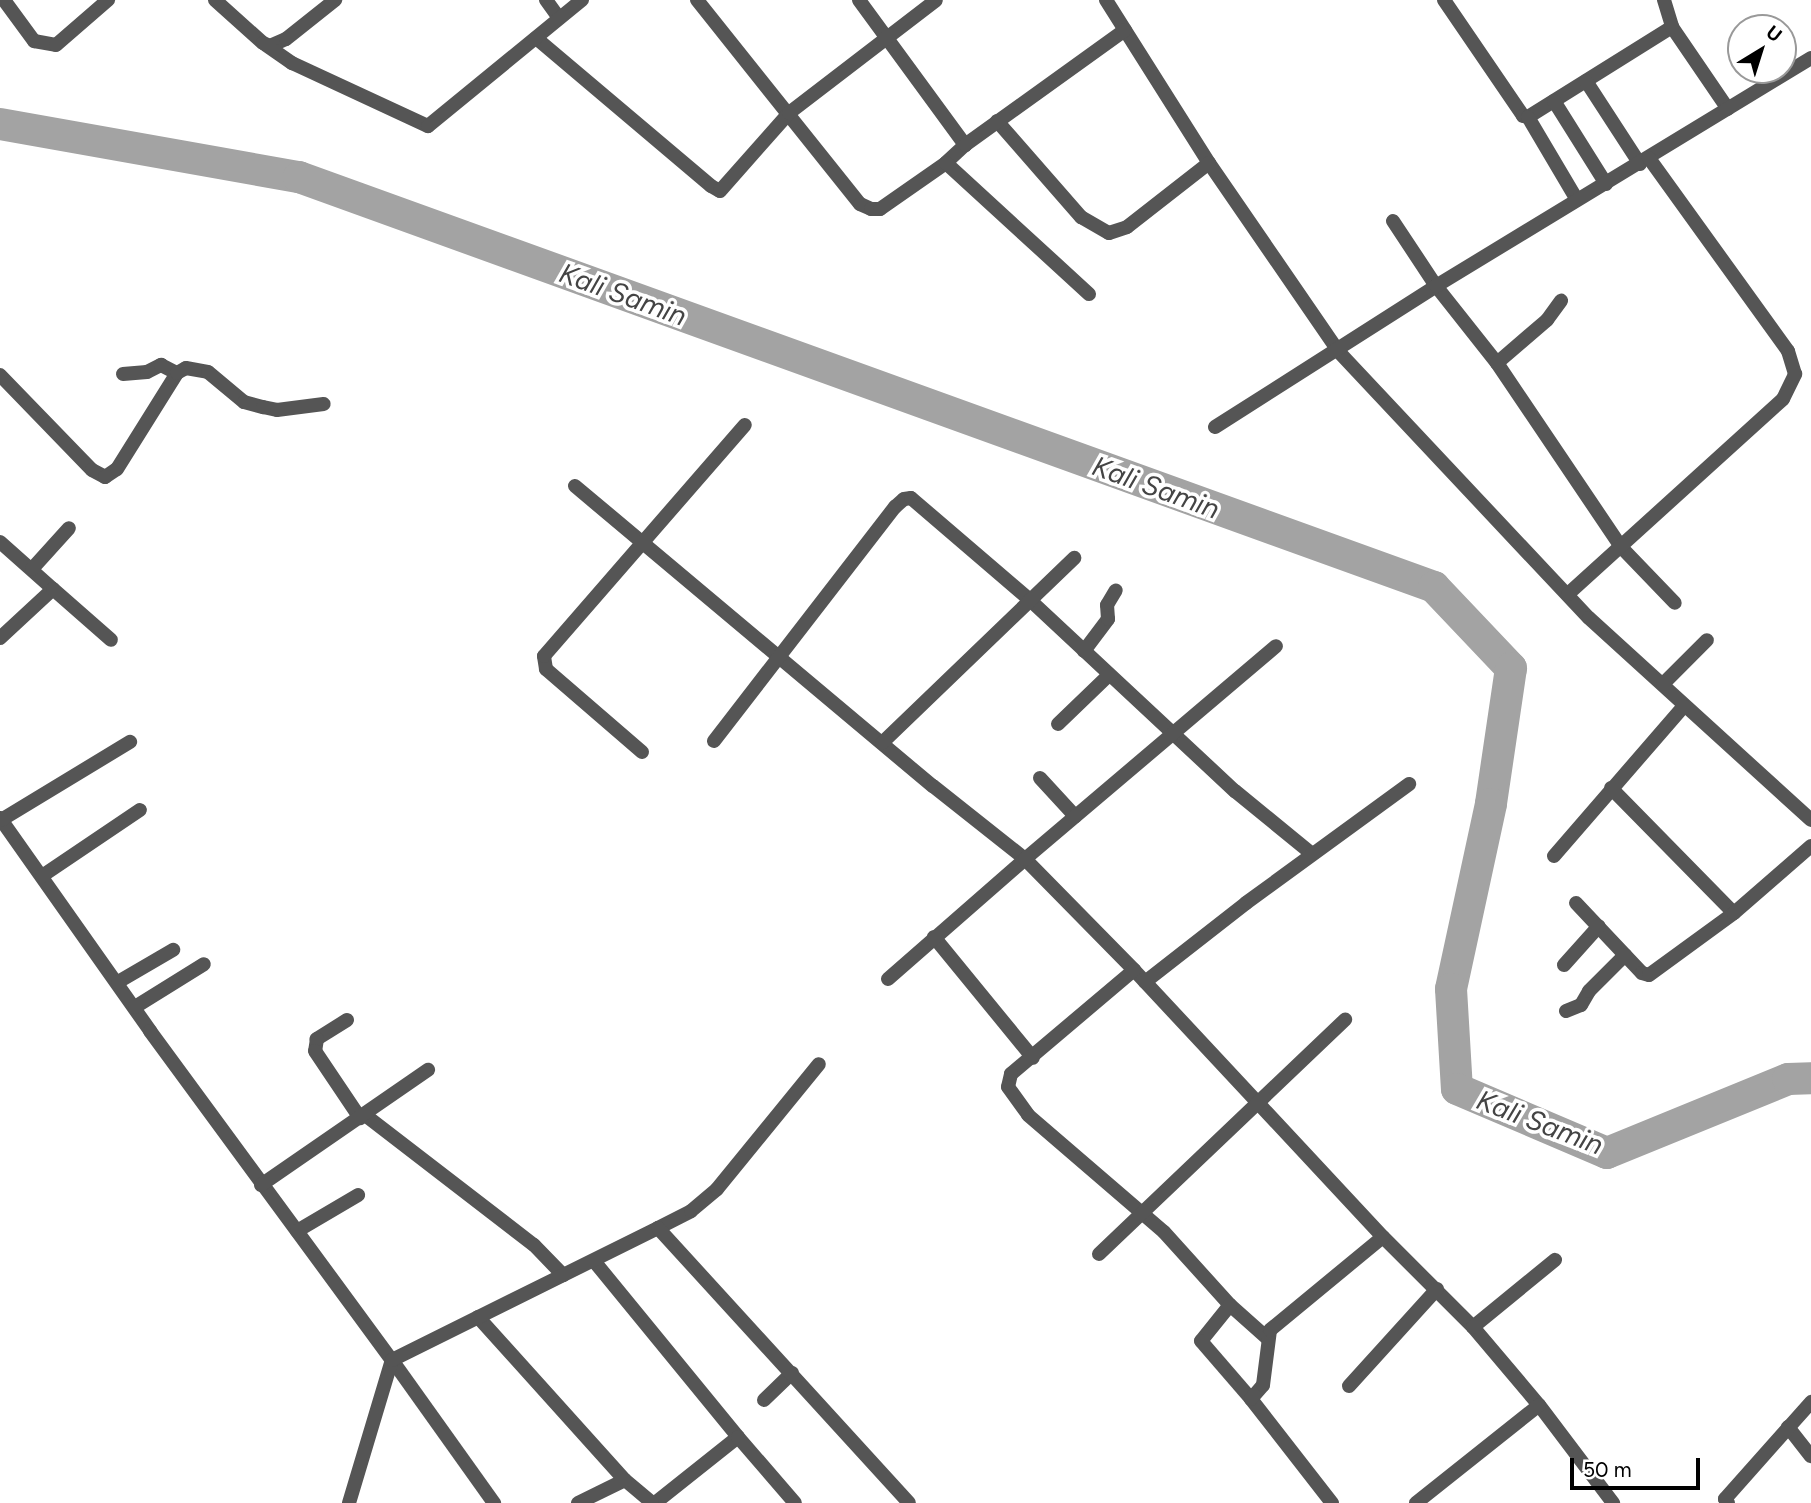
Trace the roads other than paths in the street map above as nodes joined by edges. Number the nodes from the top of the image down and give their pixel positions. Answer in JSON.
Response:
{"nodes":[{"id":1,"x":4,"y":0,"type":"edge"},
{"id":2,"x":108,"y":0,"type":"edge"},
{"id":3,"x":215,"y":0,"type":"edge"},
{"id":4,"x":335,"y":0,"type":"edge"},
{"id":5,"x":546,"y":0,"type":"edge"},
{"id":6,"x":582,"y":0,"type":"edge"},
{"id":7,"x":697,"y":0,"type":"edge"},
{"id":8,"x":859,"y":0,"type":"edge"},
{"id":9,"x":936,"y":0,"type":"edge"},
{"id":10,"x":1106,"y":0,"type":"edge"},
{"id":11,"x":1444,"y":0,"type":"edge"},
{"id":12,"x":1664,"y":0,"type":"edge"},
{"id":13,"x":559,"y":18,"type":"junction"},
{"id":14,"x":1672,"y":27,"type":"junction"},
{"id":15,"x":1125,"y":30,"type":"junction"},
{"id":16,"x":886,"y":36,"type":"junction"},
{"id":17,"x":536,"y":37,"type":"junction"},
{"id":18,"x":267,"y":45,"type":"junction"},
{"id":19,"x":1809,"y":63,"type":"edge"},
{"id":20,"x":1586,"y":81,"type":"junction"},
{"id":21,"x":1553,"y":101,"type":"junction"},
{"id":22,"x":1728,"y":109,"type":"junction"},
{"id":23,"x":789,"y":113,"type":"junction"},
{"id":24,"x":1528,"y":117,"type":"junction"},
{"id":25,"x":997,"y":121,"type":"junction"},
{"id":26,"x":965,"y":145,"type":"junction"},
{"id":27,"x":1644,"y":161,"type":"junction"},
{"id":28,"x":946,"y":163,"type":"junction"},
{"id":29,"x":1209,"y":163,"type":"junction"},
{"id":30,"x":1606,"y":184,"type":"junction"},
{"id":31,"x":1577,"y":200,"type":"junction"},
{"id":32,"x":1393,"y":220,"type":"dead end"},
{"id":33,"x":1436,"y":286,"type":"junction"},
{"id":34,"x":1088,"y":293,"type":"dead end"},
{"id":35,"x":1561,"y":301,"type":"dead end"},
{"id":36,"x":1338,"y":351,"type":"junction"},
{"id":37,"x":1497,"y":363,"type":"junction"},
{"id":38,"x":177,"y":373,"type":"junction"},
{"id":39,"x":123,"y":374,"type":"dead end"},
{"id":40,"x":0,"y":375,"type":"edge"},
{"id":41,"x":324,"y":404,"type":"dead end"},
{"id":42,"x":745,"y":425,"type":"dead end"},
{"id":43,"x":1216,"y":427,"type":"dead end"},
{"id":44,"x":575,"y":486,"type":"dead end"},
{"id":45,"x":69,"y":528,"type":"dead end"},
{"id":46,"x":0,"y":542,"type":"edge"},
{"id":47,"x":641,"y":543,"type":"junction"},
{"id":48,"x":1622,"y":548,"type":"junction"},
{"id":49,"x":1074,"y":558,"type":"dead end"},
{"id":50,"x":32,"y":569,"type":"junction"},
{"id":51,"x":53,"y":589,"type":"junction"},
{"id":52,"x":1116,"y":590,"type":"dead end"},
{"id":53,"x":1568,"y":594,"type":"junction"},
{"id":54,"x":1031,"y":601,"type":"junction"},
{"id":55,"x":1675,"y":603,"type":"dead end"},
{"id":56,"x":0,"y":638,"type":"edge"},
{"id":57,"x":111,"y":640,"type":"dead end"},
{"id":58,"x":1707,"y":640,"type":"dead end"},
{"id":59,"x":1276,"y":646,"type":"dead end"},
{"id":60,"x":1084,"y":651,"type":"junction"},
{"id":61,"x":778,"y":657,"type":"junction"},
{"id":62,"x":1109,"y":675,"type":"junction"},
{"id":63,"x":1663,"y":684,"type":"junction"},
{"id":64,"x":1684,"y":706,"type":"junction"},
{"id":65,"x":1058,"y":724,"type":"dead end"},
{"id":66,"x":1171,"y":733,"type":"junction"},
{"id":67,"x":714,"y":741,"type":"dead end"},
{"id":68,"x":130,"y":743,"type":"dead end"},
{"id":69,"x":883,"y":743,"type":"junction"},
{"id":70,"x":642,"y":752,"type":"dead end"},
{"id":71,"x":1040,"y":778,"type":"dead end"},
{"id":72,"x":1409,"y":784,"type":"dead end"},
{"id":73,"x":1611,"y":788,"type":"junction"},
{"id":74,"x":140,"y":810,"type":"dead end"},
{"id":75,"x":1075,"y":816,"type":"junction"},
{"id":76,"x":1,"y":819,"type":"edge"},
{"id":77,"x":1811,"y":820,"type":"edge"},
{"id":78,"x":1811,"y":846,"type":"edge"},
{"id":79,"x":1312,"y":854,"type":"junction"},
{"id":80,"x":1554,"y":856,"type":"dead end"},
{"id":81,"x":1025,"y":859,"type":"junction"},
{"id":82,"x":42,"y":876,"type":"junction"},
{"id":83,"x":1576,"y":903,"type":"dead end"},
{"id":84,"x":1734,"y":913,"type":"junction"},
{"id":85,"x":1599,"y":926,"type":"junction"},
{"id":86,"x":934,"y":937,"type":"junction"},
{"id":87,"x":173,"y":950,"type":"dead end"},
{"id":88,"x":1625,"y":955,"type":"junction"},
{"id":89,"x":204,"y":964,"type":"dead end"},
{"id":90,"x":1564,"y":965,"type":"dead end"},
{"id":91,"x":1134,"y":970,"type":"junction"},
{"id":92,"x":888,"y":979,"type":"dead end"},
{"id":93,"x":118,"y":982,"type":"junction"},
{"id":94,"x":1145,"y":982,"type":"junction"},
{"id":95,"x":135,"y":1007,"type":"junction"},
{"id":96,"x":1566,"y":1012,"type":"dead end"},
{"id":97,"x":347,"y":1020,"type":"dead end"},
{"id":98,"x":1345,"y":1020,"type":"dead end"},
{"id":99,"x":1033,"y":1058,"type":"junction"},
{"id":100,"x":819,"y":1064,"type":"dead end"},
{"id":101,"x":428,"y":1070,"type":"dead end"},
{"id":102,"x":1257,"y":1103,"type":"junction"},
{"id":103,"x":362,"y":1116,"type":"junction"},
{"id":104,"x":261,"y":1185,"type":"junction"},
{"id":105,"x":358,"y":1195,"type":"dead end"},
{"id":106,"x":1141,"y":1211,"type":"junction"},
{"id":107,"x":658,"y":1228,"type":"junction"},
{"id":108,"x":297,"y":1231,"type":"junction"},
{"id":109,"x":1383,"y":1237,"type":"junction"},
{"id":110,"x":1099,"y":1254,"type":"dead end"},
{"id":111,"x":1555,"y":1260,"type":"dead end"},
{"id":112,"x":594,"y":1261,"type":"junction"},
{"id":113,"x":564,"y":1275,"type":"junction"},
{"id":114,"x":1437,"y":1289,"type":"junction"},
{"id":115,"x":1230,"y":1305,"type":"junction"},
{"id":116,"x":478,"y":1317,"type":"junction"},
{"id":117,"x":1473,"y":1327,"type":"junction"},
{"id":118,"x":1267,"y":1338,"type":"junction"},
{"id":119,"x":392,"y":1360,"type":"junction"},
{"id":120,"x":792,"y":1373,"type":"junction"},
{"id":121,"x":1349,"y":1386,"type":"dead end"},
{"id":122,"x":1251,"y":1399,"type":"junction"},
{"id":123,"x":764,"y":1400,"type":"dead end"},
{"id":124,"x":1811,"y":1402,"type":"edge"},
{"id":125,"x":1539,"y":1405,"type":"junction"},
{"id":126,"x":1788,"y":1427,"type":"junction"},
{"id":127,"x":738,"y":1437,"type":"junction"},
{"id":128,"x":1811,"y":1456,"type":"edge"},
{"id":129,"x":625,"y":1480,"type":"junction"},
{"id":130,"x":1725,"y":1502,"type":"edge"},
{"id":131,"x":349,"y":1503,"type":"edge"},
{"id":132,"x":494,"y":1503,"type":"edge"},
{"id":133,"x":578,"y":1503,"type":"edge"},
{"id":134,"x":654,"y":1503,"type":"edge"},
{"id":135,"x":795,"y":1503,"type":"edge"},
{"id":136,"x":909,"y":1503,"type":"edge"},
{"id":137,"x":1332,"y":1503,"type":"edge"},
{"id":138,"x":1416,"y":1503,"type":"edge"},
{"id":139,"x":1613,"y":1503,"type":"edge"}],
"edges":[{"from":1,"to":2,"type":"street"},
{"from":3,"to":18,"type":"street"},
{"from":4,"to":18,"type":"street"},
{"from":5,"to":13,"type":"street"},
{"from":6,"to":13,"type":"street"},
{"from":7,"to":23,"type":"street"},
{"from":8,"to":16,"type":"street"},
{"from":9,"to":16,"type":"street"},
{"from":10,"to":15,"type":"street"},
{"from":11,"to":24,"type":"street"},
{"from":12,"to":14,"type":"street"},
{"from":13,"to":17,"type":"street"},
{"from":14,"to":20,"type":"street"},
{"from":14,"to":22,"type":"street"},
{"from":15,"to":25,"type":"street"},
{"from":15,"to":29,"type":"street"},
{"from":16,"to":23,"type":"street"},
{"from":16,"to":26,"type":"street"},
{"from":17,"to":18,"type":"street"},
{"from":17,"to":23,"type":"street"},
{"from":19,"to":22,"type":"street"},
{"from":20,"to":21,"type":"street"},
{"from":20,"to":27,"type":"street"},
{"from":21,"to":24,"type":"street"},
{"from":21,"to":30,"type":"street"},
{"from":22,"to":27,"type":"street"},
{"from":23,"to":28,"type":"street"},
{"from":24,"to":31,"type":"street"},
{"from":25,"to":26,"type":"street"},
{"from":25,"to":29,"type":"street"},
{"from":26,"to":28,"type":"street"},
{"from":27,"to":30,"type":"street"},
{"from":27,"to":48,"type":"street"},
{"from":28,"to":34,"type":"street"},
{"from":29,"to":36,"type":"street"},
{"from":30,"to":31,"type":"street"},
{"from":31,"to":33,"type":"street"},
{"from":32,"to":33,"type":"street"},
{"from":33,"to":36,"type":"street"},
{"from":33,"to":37,"type":"street"},
{"from":35,"to":37,"type":"street"},
{"from":36,"to":43,"type":"street"},
{"from":36,"to":53,"type":"street"},
{"from":37,"to":48,"type":"street"},
{"from":38,"to":39,"type":"street"},
{"from":38,"to":40,"type":"street"},
{"from":38,"to":41,"type":"street"},
{"from":42,"to":47,"type":"street"},
{"from":44,"to":47,"type":"street"},
{"from":45,"to":50,"type":"street"},
{"from":46,"to":50,"type":"street"},
{"from":47,"to":61,"type":"street"},
{"from":47,"to":70,"type":"street"},
{"from":48,"to":53,"type":"street"},
{"from":48,"to":55,"type":"street"},
{"from":49,"to":54,"type":"street"},
{"from":50,"to":51,"type":"street"},
{"from":51,"to":56,"type":"street"},
{"from":51,"to":57,"type":"street"},
{"from":52,"to":60,"type":"street"},
{"from":53,"to":63,"type":"street"},
{"from":54,"to":60,"type":"street"},
{"from":54,"to":61,"type":"street"},
{"from":54,"to":69,"type":"street"},
{"from":58,"to":63,"type":"street"},
{"from":59,"to":66,"type":"street"},
{"from":60,"to":62,"type":"street"},
{"from":61,"to":67,"type":"street"},
{"from":61,"to":69,"type":"street"},
{"from":62,"to":65,"type":"street"},
{"from":62,"to":66,"type":"street"},
{"from":63,"to":64,"type":"street"},
{"from":64,"to":73,"type":"street"},
{"from":64,"to":77,"type":"street"},
{"from":66,"to":75,"type":"street"},
{"from":66,"to":79,"type":"street"},
{"from":68,"to":76,"type":"street"},
{"from":69,"to":81,"type":"street"},
{"from":71,"to":75,"type":"street"},
{"from":72,"to":79,"type":"street"},
{"from":73,"to":80,"type":"street"},
{"from":73,"to":84,"type":"street"},
{"from":74,"to":82,"type":"street"},
{"from":75,"to":81,"type":"street"},
{"from":76,"to":82,"type":"street"},
{"from":78,"to":84,"type":"street"},
{"from":79,"to":94,"type":"street"},
{"from":81,"to":86,"type":"street"},
{"from":81,"to":91,"type":"street"},
{"from":82,"to":93,"type":"street"},
{"from":83,"to":85,"type":"street"},
{"from":84,"to":88,"type":"street"},
{"from":85,"to":88,"type":"street"},
{"from":85,"to":90,"type":"street"},
{"from":86,"to":92,"type":"street"},
{"from":86,"to":99,"type":"street"},
{"from":87,"to":93,"type":"street"},
{"from":88,"to":96,"type":"street"},
{"from":89,"to":95,"type":"street"},
{"from":91,"to":94,"type":"street"},
{"from":91,"to":99,"type":"street"},
{"from":93,"to":95,"type":"street"},
{"from":94,"to":102,"type":"street"},
{"from":95,"to":104,"type":"street"},
{"from":97,"to":103,"type":"street"},
{"from":98,"to":102,"type":"street"},
{"from":99,"to":106,"type":"street"},
{"from":100,"to":107,"type":"street"},
{"from":101,"to":103,"type":"street"},
{"from":102,"to":106,"type":"street"},
{"from":102,"to":109,"type":"street"},
{"from":103,"to":104,"type":"street"},
{"from":103,"to":113,"type":"street"},
{"from":104,"to":108,"type":"street"},
{"from":105,"to":108,"type":"street"},
{"from":106,"to":110,"type":"street"},
{"from":106,"to":115,"type":"street"},
{"from":107,"to":112,"type":"street"},
{"from":107,"to":120,"type":"street"},
{"from":108,"to":119,"type":"street"},
{"from":109,"to":114,"type":"street"},
{"from":109,"to":118,"type":"street"},
{"from":111,"to":117,"type":"street"},
{"from":112,"to":113,"type":"street"},
{"from":112,"to":127,"type":"street"},
{"from":113,"to":116,"type":"street"},
{"from":114,"to":117,"type":"street"},
{"from":114,"to":121,"type":"street"},
{"from":115,"to":118,"type":"street"},
{"from":115,"to":122,"type":"street"},
{"from":116,"to":119,"type":"street"},
{"from":116,"to":129,"type":"street"},
{"from":117,"to":125,"type":"street"},
{"from":118,"to":122,"type":"street"},
{"from":119,"to":131,"type":"street"},
{"from":119,"to":132,"type":"street"},
{"from":120,"to":123,"type":"street"},
{"from":120,"to":136,"type":"street"},
{"from":122,"to":137,"type":"street"},
{"from":124,"to":126,"type":"street"},
{"from":125,"to":138,"type":"street"},
{"from":125,"to":139,"type":"street"},
{"from":126,"to":128,"type":"street"},
{"from":126,"to":130,"type":"street"},
{"from":127,"to":134,"type":"street"},
{"from":127,"to":135,"type":"street"},
{"from":129,"to":133,"type":"street"},
{"from":129,"to":134,"type":"street"}]}
